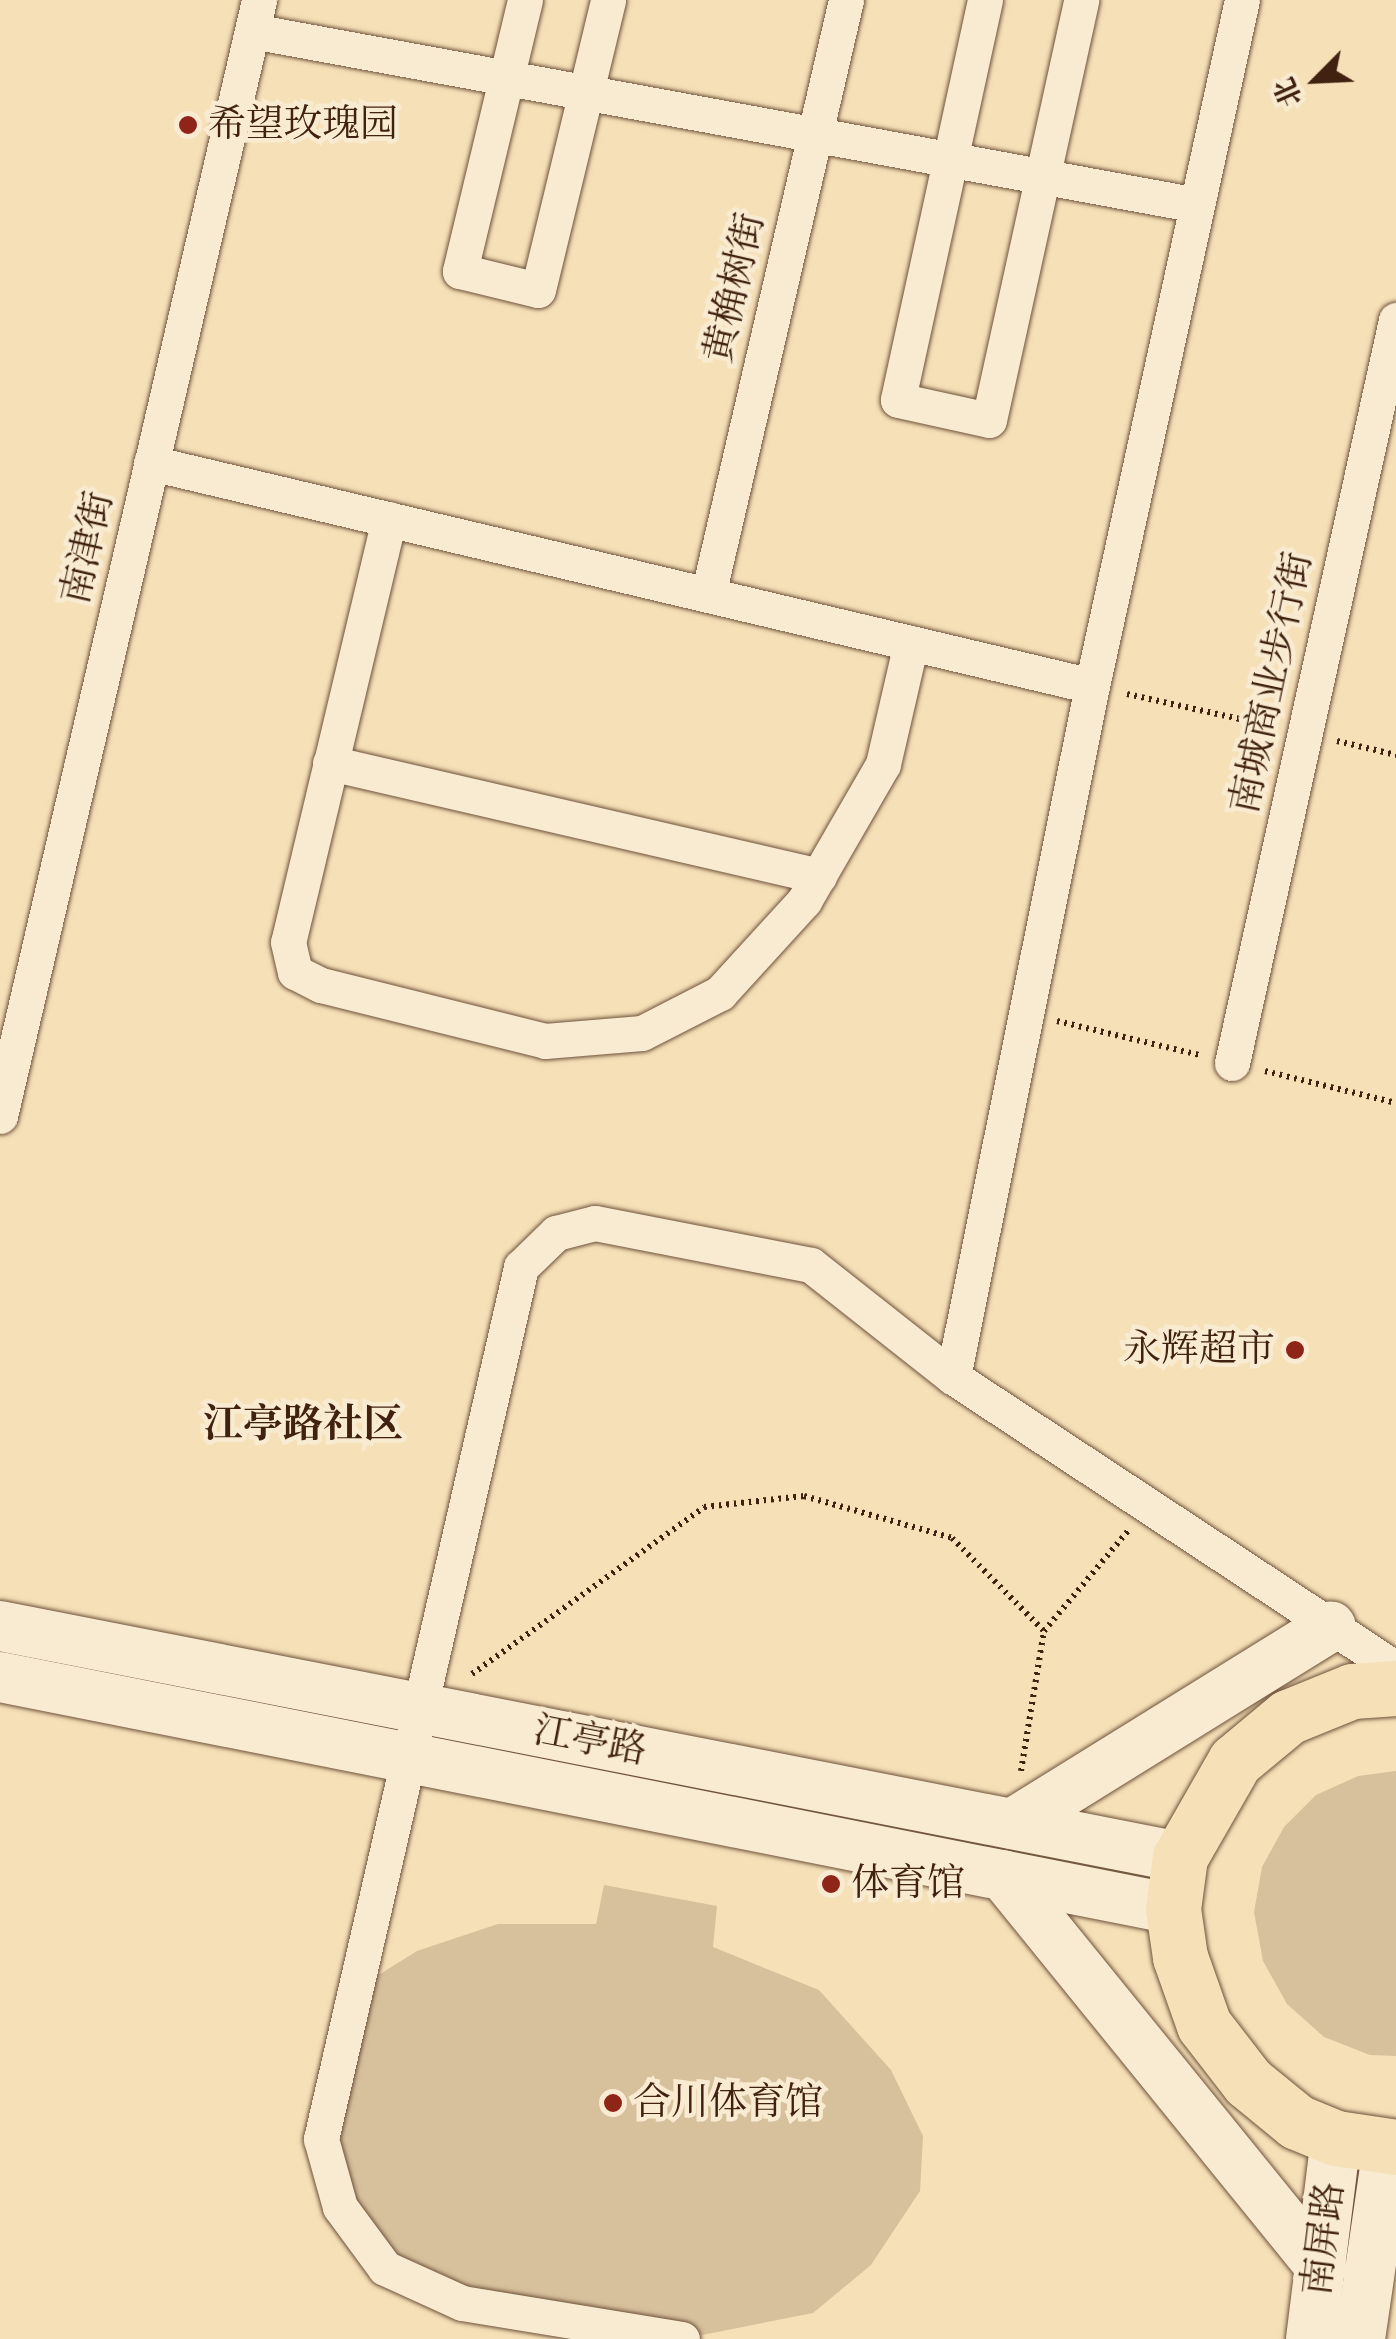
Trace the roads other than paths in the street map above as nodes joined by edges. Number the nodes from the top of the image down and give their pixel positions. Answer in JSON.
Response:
{"nodes":[{"id":1,"x":526,"y":0,"type":"edge"},
{"id":2,"x":608,"y":0,"type":"edge"},
{"id":3,"x":846,"y":0,"type":"edge"},
{"id":4,"x":985,"y":0,"type":"edge"},
{"id":5,"x":1081,"y":0,"type":"edge"},
{"id":6,"x":1242,"y":0,"type":"edge"},
{"id":7,"x":255,"y":16,"type":"edge"},
{"id":8,"x":507,"y":78,"type":"junction"},
{"id":9,"x":586,"y":93,"type":"junction"},
{"id":10,"x":814,"y":135,"type":"junction"},
{"id":11,"x":950,"y":160,"type":"junction"},
{"id":12,"x":1042,"y":177,"type":"junction"},
{"id":13,"x":1196,"y":205,"type":"junction"},
{"id":14,"x":1396,"y":320,"type":"edge"},
{"id":15,"x":151,"y":463,"type":"junction"},
{"id":16,"x":389,"y":520,"type":"junction"},
{"id":17,"x":708,"y":595,"type":"junction"},
{"id":18,"x":910,"y":643,"type":"junction"},
{"id":19,"x":1092,"y":686,"type":"junction"},
{"id":20,"x":330,"y":763,"type":"junction"},
{"id":21,"x":819,"y":876,"type":"junction"},
{"id":22,"x":1232,"y":1063,"type":"dead end"},
{"id":23,"x":0,"y":1116,"type":"edge"},
{"id":24,"x":953,"y":1377,"type":"junction"},
{"id":25,"x":0,"y":1626,"type":"edge"},
{"id":26,"x":1332,"y":1626,"type":"junction"},
{"id":27,"x":1396,"y":1669,"type":"edge"},
{"id":28,"x":0,"y":1678,"type":"edge"},
{"id":29,"x":1396,"y":1688,"type":"edge"},
{"id":30,"x":422,"y":1708,"type":"junction"},
{"id":31,"x":411,"y":1758,"type":"junction"},
{"id":32,"x":1012,"y":1824,"type":"junction"},
{"id":33,"x":1003,"y":1876,"type":"junction"},
{"id":34,"x":1177,"y":1883,"type":"junction"},
{"id":35,"x":1374,"y":2144,"type":"edge"},
{"id":36,"x":1320,"y":2267,"type":"junction"},
{"id":37,"x":682,"y":2339,"type":"edge"},
{"id":38,"x":1311,"y":2339,"type":"edge"},
{"id":39,"x":1360,"y":2339,"type":"edge"}],
"edges":[{"from":1,"to":8,"type":"street"},
{"from":2,"to":9,"type":"street"},
{"from":3,"to":10,"type":"street","name":"黄桷树街"},
{"from":4,"to":11,"type":"street"},
{"from":5,"to":12,"type":"street"},
{"from":6,"to":13,"type":"street"},
{"from":7,"to":8,"type":"street"},
{"from":7,"to":15,"type":"street","name":"南津街"},
{"from":8,"to":9,"type":"street"},
{"from":8,"to":9,"type":"street"},
{"from":9,"to":10,"type":"street"},
{"from":10,"to":11,"type":"street"},
{"from":10,"to":17,"type":"street","name":"黄桷树街"},
{"from":11,"to":12,"type":"street"},
{"from":11,"to":12,"type":"street"},
{"from":12,"to":13,"type":"street"},
{"from":13,"to":19,"type":"street"},
{"from":14,"to":22,"type":"street","name":"南城商业步行街"},
{"from":15,"to":16,"type":"street"},
{"from":15,"to":23,"type":"street","name":"南津街"},
{"from":16,"to":17,"type":"street"},
{"from":16,"to":20,"type":"street"},
{"from":17,"to":18,"type":"street"},
{"from":18,"to":19,"type":"street"},
{"from":18,"to":21,"type":"street"},
{"from":19,"to":24,"type":"street"},
{"from":20,"to":21,"type":"street"},
{"from":20,"to":21,"type":"street"},
{"from":24,"to":26,"type":"street"},
{"from":24,"to":30,"type":"street"},
{"from":25,"to":30,"type":"street","name":"江亭路"},
{"from":26,"to":27,"type":"street"},
{"from":26,"to":32,"type":"street"},
{"from":28,"to":31,"type":"street","name":"江亭路"},
{"from":29,"to":34,"type":"main road"},
{"from":30,"to":31,"type":"street"},
{"from":30,"to":32,"type":"street","name":"江亭路"},
{"from":31,"to":33,"type":"street","name":"江亭路"},
{"from":31,"to":37,"type":"street"},
{"from":32,"to":34,"type":"street","name":"江亭路"},
{"from":33,"to":34,"type":"street","name":"江亭路"},
{"from":33,"to":36,"type":"street"},
{"from":34,"to":35,"type":"main road"},
{"from":35,"to":36,"type":"street","name":"南屏路"},
{"from":35,"to":39,"type":"street","name":"南屏路"},
{"from":36,"to":38,"type":"street","name":"南屏路"}]}
